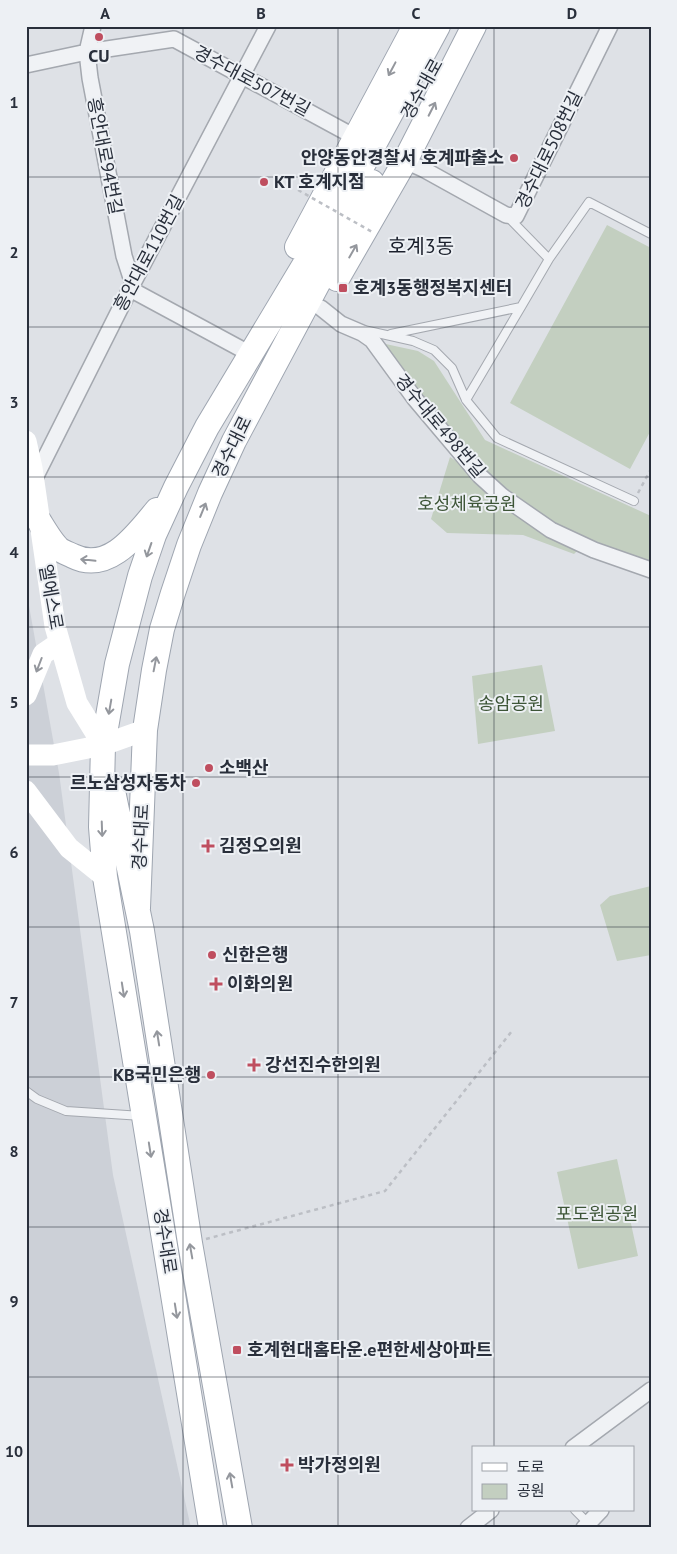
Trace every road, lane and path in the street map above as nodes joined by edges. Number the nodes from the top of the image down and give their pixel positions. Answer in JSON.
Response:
{"nodes":[{"id":1,"x":93,"y":26,"type":"edge"},
{"id":2,"x":268,"y":26,"type":"edge"},
{"id":3,"x":415,"y":26,"type":"edge"},
{"id":4,"x":438,"y":26,"type":"edge"},
{"id":5,"x":456,"y":26,"type":"edge"},
{"id":6,"x":474,"y":26,"type":"edge"},
{"id":7,"x":610,"y":26,"type":"edge"},
{"id":8,"x":87,"y":52,"type":"junction"},
{"id":9,"x":26,"y":65,"type":"edge"},
{"id":10,"x":243,"y":76,"type":"junction"},
{"id":11,"x":355,"y":137,"type":"junction"},
{"id":12,"x":405,"y":161,"type":"junction"},
{"id":13,"x":298,"y":190,"type":"dead end"},
{"id":14,"x":506,"y":215,"type":"junction"},
{"id":15,"x":374,"y":233,"type":"dead end"},
{"id":16,"x":651,"y":234,"type":"edge"},
{"id":17,"x":549,"y":259,"type":"junction"},
{"id":18,"x":131,"y":287,"type":"junction"},
{"id":19,"x":521,"y":307,"type":"junction"},
{"id":20,"x":321,"y":308,"type":"junction"},
{"id":21,"x":341,"y":324,"type":"junction"},
{"id":22,"x":387,"y":335,"type":"junction"},
{"id":23,"x":243,"y":350,"type":"junction"},
{"id":24,"x":466,"y":400,"type":"junction"},
{"id":25,"x":208,"y":427,"type":"junction"},
{"id":26,"x":234,"y":441,"type":"junction"},
{"id":27,"x":29,"y":464,"type":"edge"},
{"id":28,"x":651,"y":469,"type":"edge"},
{"id":29,"x":176,"y":487,"type":"junction"},
{"id":30,"x":634,"y":501,"type":"joint"},
{"id":31,"x":39,"y":521,"type":"junction"},
{"id":32,"x":651,"y":570,"type":"edge"},
{"id":33,"x":59,"y":643,"type":"junction"},
{"id":34,"x":26,"y":694,"type":"edge"},
{"id":35,"x":145,"y":730,"type":"junction"},
{"id":36,"x":103,"y":745,"type":"junction"},
{"id":37,"x":26,"y":755,"type":"edge"},
{"id":38,"x":26,"y":791,"type":"edge"},
{"id":39,"x":105,"y":878,"type":"junction"},
{"id":40,"x":138,"y":908,"type":"junction"},
{"id":41,"x":512,"y":1031,"type":"dead end"},
{"id":42,"x":26,"y":1091,"type":"edge"},
{"id":43,"x":144,"y":1116,"type":"junction"},
{"id":44,"x":190,"y":1243,"type":"junction"},
{"id":45,"x":651,"y":1390,"type":"edge"},
{"id":46,"x":576,"y":1446,"type":"edge"},
{"id":47,"x":488,"y":1512,"type":"edge"},
{"id":48,"x":577,"y":1512,"type":"edge"},
{"id":49,"x":598,"y":1512,"type":"edge"},
{"id":50,"x":588,"y":1526,"type":"edge"},
{"id":51,"x":212,"y":1528,"type":"edge"},
{"id":52,"x":240,"y":1528,"type":"edge"},
{"id":53,"x":468,"y":1528,"type":"edge"}],
"edges":[{"from":1,"to":8,"type":"street","name":"흥안대로94번길"},
{"from":2,"to":10,"type":"street","name":"흥안대로110번길"},
{"from":3,"to":11,"type":"main road","one_way":true},
{"from":4,"to":25,"type":"main road","name":"경수대로"},
{"from":5,"to":26,"type":"main road","name":"경수대로"},
{"from":12,"to":6,"type":"main road","one_way":true},
{"from":7,"to":14,"type":"street","name":"경수대로508번길"},
{"from":8,"to":9,"type":"street","name":"경수대로507번길"},
{"from":8,"to":10,"type":"street","name":"경수대로507번길"},
{"from":8,"to":18,"type":"street","name":"흥안대로94번길"},
{"from":10,"to":11,"type":"street","name":"경수대로507번길"},
{"from":10,"to":18,"type":"street","name":"흥안대로110번길"},
{"from":11,"to":23,"type":"main road"},
{"from":12,"to":14,"type":"street","name":"경수대로508번길"},
{"from":20,"to":12,"type":"main road","one_way":true},
{"from":13,"to":15,"type":"path","bridge":true},
{"from":14,"to":17,"type":"lane"},
{"from":16,"to":17,"type":"lane"},
{"from":17,"to":19,"type":"lane"},
{"from":18,"to":23,"type":"street"},
{"from":18,"to":27,"type":"street","name":"흥안대로110번길"},
{"from":19,"to":22,"type":"lane"},
{"from":19,"to":24,"type":"lane"},
{"from":20,"to":21,"type":"street","name":"경수대로498번길"},
{"from":20,"to":26,"type":"main road"},
{"from":21,"to":22,"type":"lane"},
{"from":21,"to":32,"type":"street","name":"경수대로498번길"},
{"from":22,"to":24,"type":"lane"},
{"from":23,"to":25,"type":"main road"},
{"from":24,"to":30,"type":"lane"},
{"from":25,"to":29,"type":"main road","name":"경수대로"},
{"from":35,"to":26,"type":"main road","name":"경수대로","one_way":true},
{"from":27,"to":31,"type":"street","name":"엘에스로"},
{"from":28,"to":30,"type":"path"},
{"from":29,"to":31,"type":"main road","one_way":true},
{"from":29,"to":36,"type":"main road","name":"경수대로","one_way":true},
{"from":31,"to":33,"type":"street","name":"엘에스로"},
{"from":33,"to":34,"type":"street","one_way":true},
{"from":33,"to":36,"type":"street","name":"엘에스로"},
{"from":35,"to":36,"type":"street"},
{"from":35,"to":40,"type":"main road","name":"경수대로"},
{"from":36,"to":37,"type":"street"},
{"from":36,"to":39,"type":"main road","name":"경수대로","one_way":true},
{"from":36,"to":40,"type":"main road","name":"경수대로"},
{"from":38,"to":39,"type":"street"},
{"from":39,"to":43,"type":"main road","name":"경수대로","one_way":true},
{"from":44,"to":40,"type":"main road","name":"경수대로","one_way":true},
{"from":41,"to":44,"type":"path"},
{"from":42,"to":43,"type":"lane"},
{"from":43,"to":51,"type":"main road","name":"경수대로","one_way":true},
{"from":52,"to":44,"type":"main road","name":"경수대로","one_way":true},
{"from":45,"to":46,"type":"street"},
{"from":47,"to":53,"type":"street"},
{"from":48,"to":50,"type":"lane"},
{"from":49,"to":50,"type":"street"}]}
